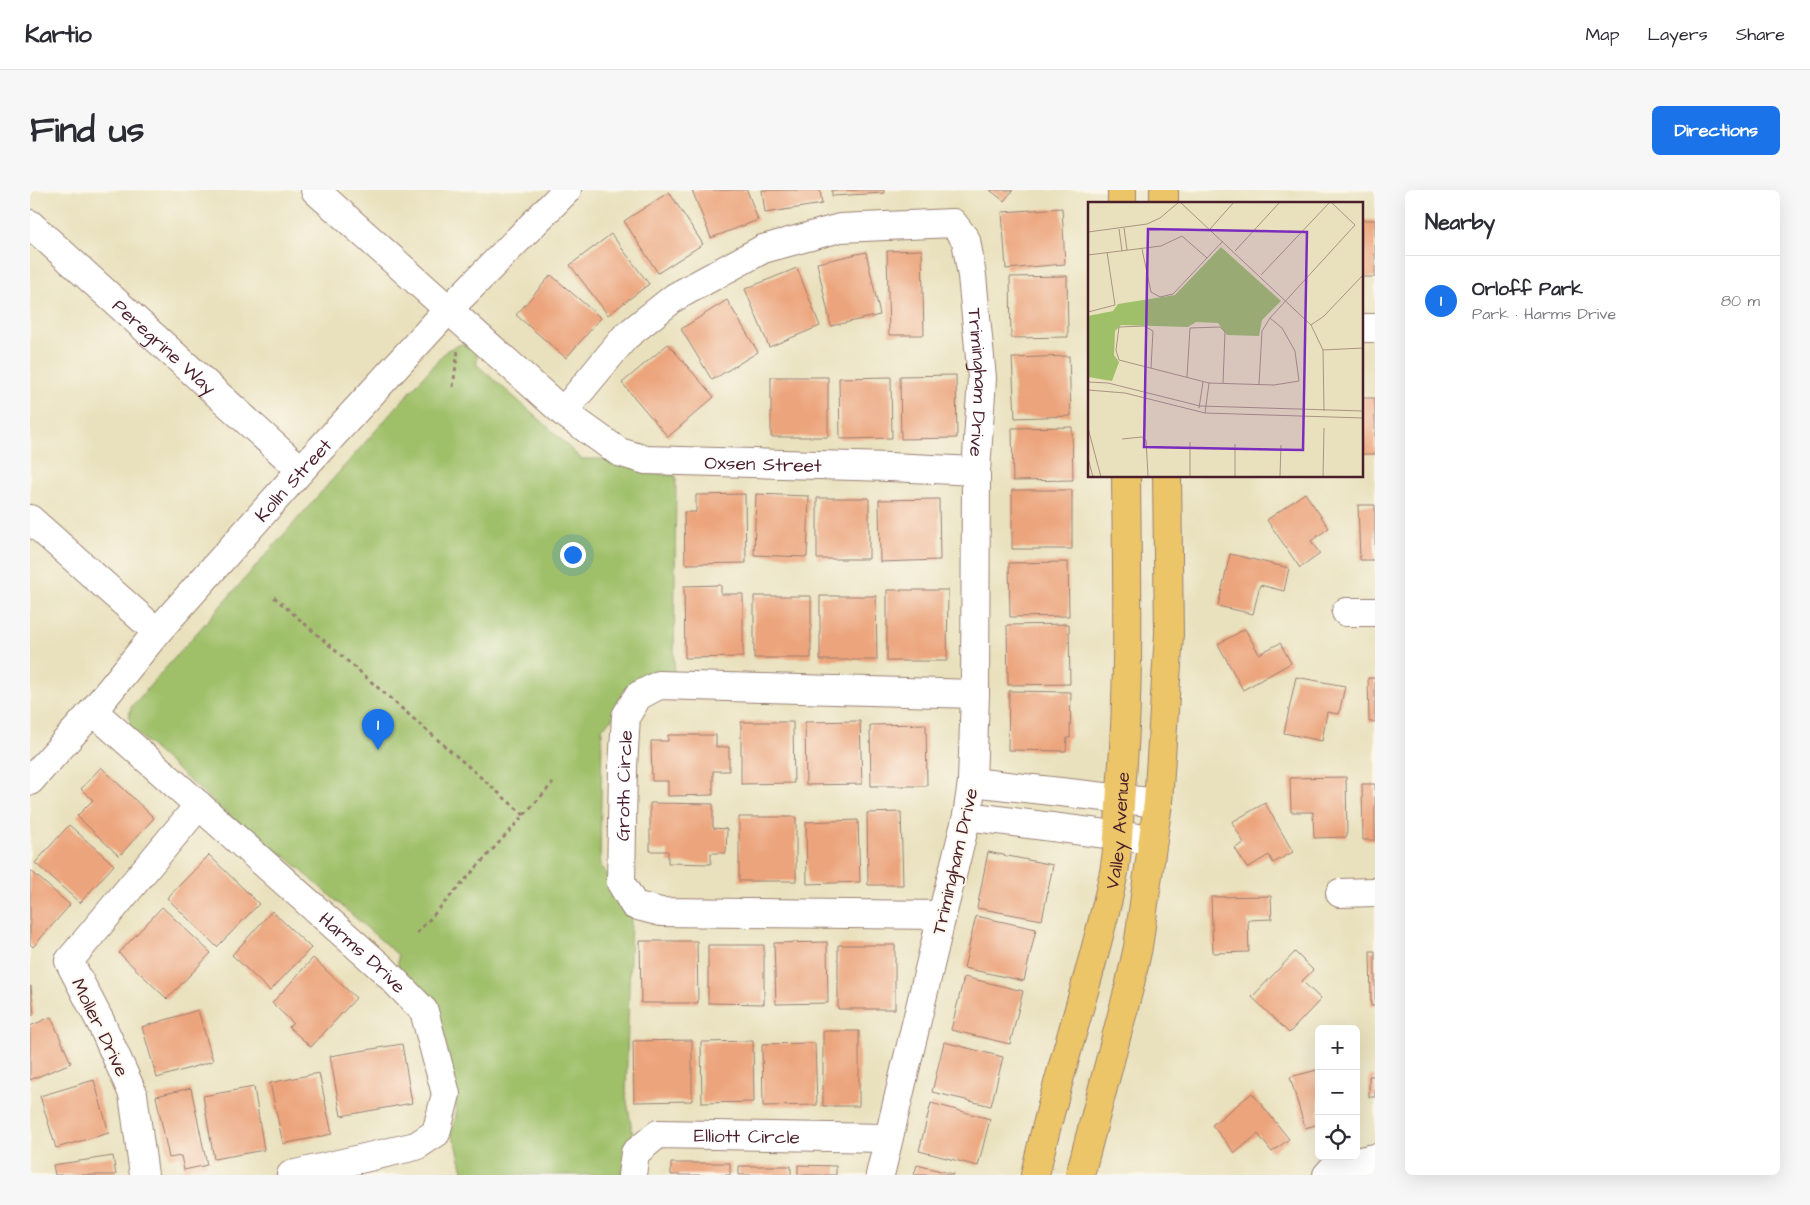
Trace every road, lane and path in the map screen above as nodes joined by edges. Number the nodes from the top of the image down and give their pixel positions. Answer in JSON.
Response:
{"nodes":[{"id":1,"x":315,"y":190,"type":"edge"},
{"id":2,"x":567,"y":190,"type":"edge"},
{"id":3,"x":30,"y":224,"type":"edge"},
{"id":4,"x":448,"y":310,"type":"junction"},
{"id":5,"x":1362,"y":328,"type":"edge"},
{"id":6,"x":1375,"y":328,"type":"edge"},
{"id":7,"x":458,"y":350,"type":"dead end"},
{"id":8,"x":453,"y":387,"type":"dead end"},
{"id":9,"x":564,"y":412,"type":"junction"},
{"id":10,"x":300,"y":470,"type":"junction"},
{"id":11,"x":976,"y":471,"type":"junction"},
{"id":12,"x":1126,"y":478,"type":"edge"},
{"id":13,"x":1167,"y":478,"type":"edge"},
{"id":14,"x":30,"y":519,"type":"edge"},
{"id":15,"x":274,"y":597,"type":"dead end"},
{"id":16,"x":1346,"y":612,"type":"dead end"},
{"id":17,"x":1375,"y":612,"type":"edge"},
{"id":18,"x":157,"y":632,"type":"junction"},
{"id":19,"x":975,"y":694,"type":"junction"},
{"id":20,"x":93,"y":711,"type":"junction"},
{"id":21,"x":30,"y":781,"type":"edge"},
{"id":22,"x":972,"y":782,"type":"junction"},
{"id":23,"x":553,"y":783,"type":"dead end"},
{"id":24,"x":1120,"y":799,"type":"junction"},
{"id":25,"x":1158,"y":804,"type":"junction"},
{"id":26,"x":200,"y":805,"type":"junction"},
{"id":27,"x":524,"y":815,"type":"junction"},
{"id":28,"x":968,"y":816,"type":"junction"},
{"id":29,"x":1117,"y":835,"type":"junction"},
{"id":30,"x":1153,"y":840,"type":"junction"},
{"id":31,"x":1375,"y":892,"type":"edge"},
{"id":32,"x":1340,"y":893,"type":"dead end"},
{"id":33,"x":942,"y":915,"type":"junction"},
{"id":34,"x":417,"y":933,"type":"dead end"},
{"id":35,"x":888,"y":1138,"type":"junction"},
{"id":36,"x":1375,"y":1158,"type":"edge"},
{"id":37,"x":144,"y":1175,"type":"edge"},
{"id":38,"x":291,"y":1175,"type":"edge"},
{"id":39,"x":632,"y":1175,"type":"edge"},
{"id":40,"x":880,"y":1175,"type":"edge"},
{"id":41,"x":1035,"y":1175,"type":"edge"},
{"id":42,"x":1080,"y":1175,"type":"edge"},
{"id":43,"x":1327,"y":1175,"type":"edge"}],
"edges":[{"from":1,"to":4,"type":"street"},
{"from":2,"to":4,"type":"street","name":"Kolln Street"},
{"from":3,"to":10,"type":"street","name":"Peregrine Way"},
{"from":4,"to":9,"type":"street"},
{"from":4,"to":10,"type":"street","name":"Kolln Street"},
{"from":5,"to":6,"type":"street"},
{"from":7,"to":8,"type":"path"},
{"from":9,"to":11,"type":"street","name":"Oxsen Street"},
{"from":9,"to":11,"type":"street","name":"Trimingham Drive"},
{"from":10,"to":18,"type":"street","name":"Kolln Street"},
{"from":11,"to":19,"type":"street","name":"Trimingham Drive"},
{"from":12,"to":24,"type":"main road","name":"Valley Avenue"},
{"from":13,"to":25,"type":"main road","name":"Valley Avenue"},
{"from":14,"to":18,"type":"street"},
{"from":15,"to":27,"type":"path"},
{"from":16,"to":17,"type":"street"},
{"from":18,"to":20,"type":"street","name":"Kolln Street"},
{"from":19,"to":22,"type":"street","name":"Trimingham Drive"},
{"from":19,"to":33,"type":"street","name":"Groth Circle"},
{"from":20,"to":21,"type":"street","name":"Kolln Street"},
{"from":20,"to":26,"type":"street","name":"Harms Drive"},
{"from":22,"to":24,"type":"street"},
{"from":22,"to":28,"type":"street","name":"Trimingham Drive"},
{"from":23,"to":27,"type":"path"},
{"from":24,"to":25,"type":"street"},
{"from":24,"to":29,"type":"main road","name":"Valley Avenue"},
{"from":25,"to":30,"type":"main road","name":"Valley Avenue"},
{"from":26,"to":37,"type":"street","name":"Moller Drive"},
{"from":26,"to":38,"type":"street","name":"Harms Drive"},
{"from":27,"to":34,"type":"path"},
{"from":28,"to":29,"type":"street"},
{"from":28,"to":33,"type":"street","name":"Trimingham Drive"},
{"from":29,"to":30,"type":"street"},
{"from":29,"to":41,"type":"main road","name":"Valley Avenue"},
{"from":30,"to":42,"type":"main road","name":"Valley Avenue"},
{"from":31,"to":32,"type":"street"},
{"from":33,"to":35,"type":"street","name":"Trimingham Drive"},
{"from":35,"to":39,"type":"street","name":"Elliott Circle"},
{"from":35,"to":40,"type":"street","name":"Trimingham Drive"},
{"from":36,"to":43,"type":"street"}]}
